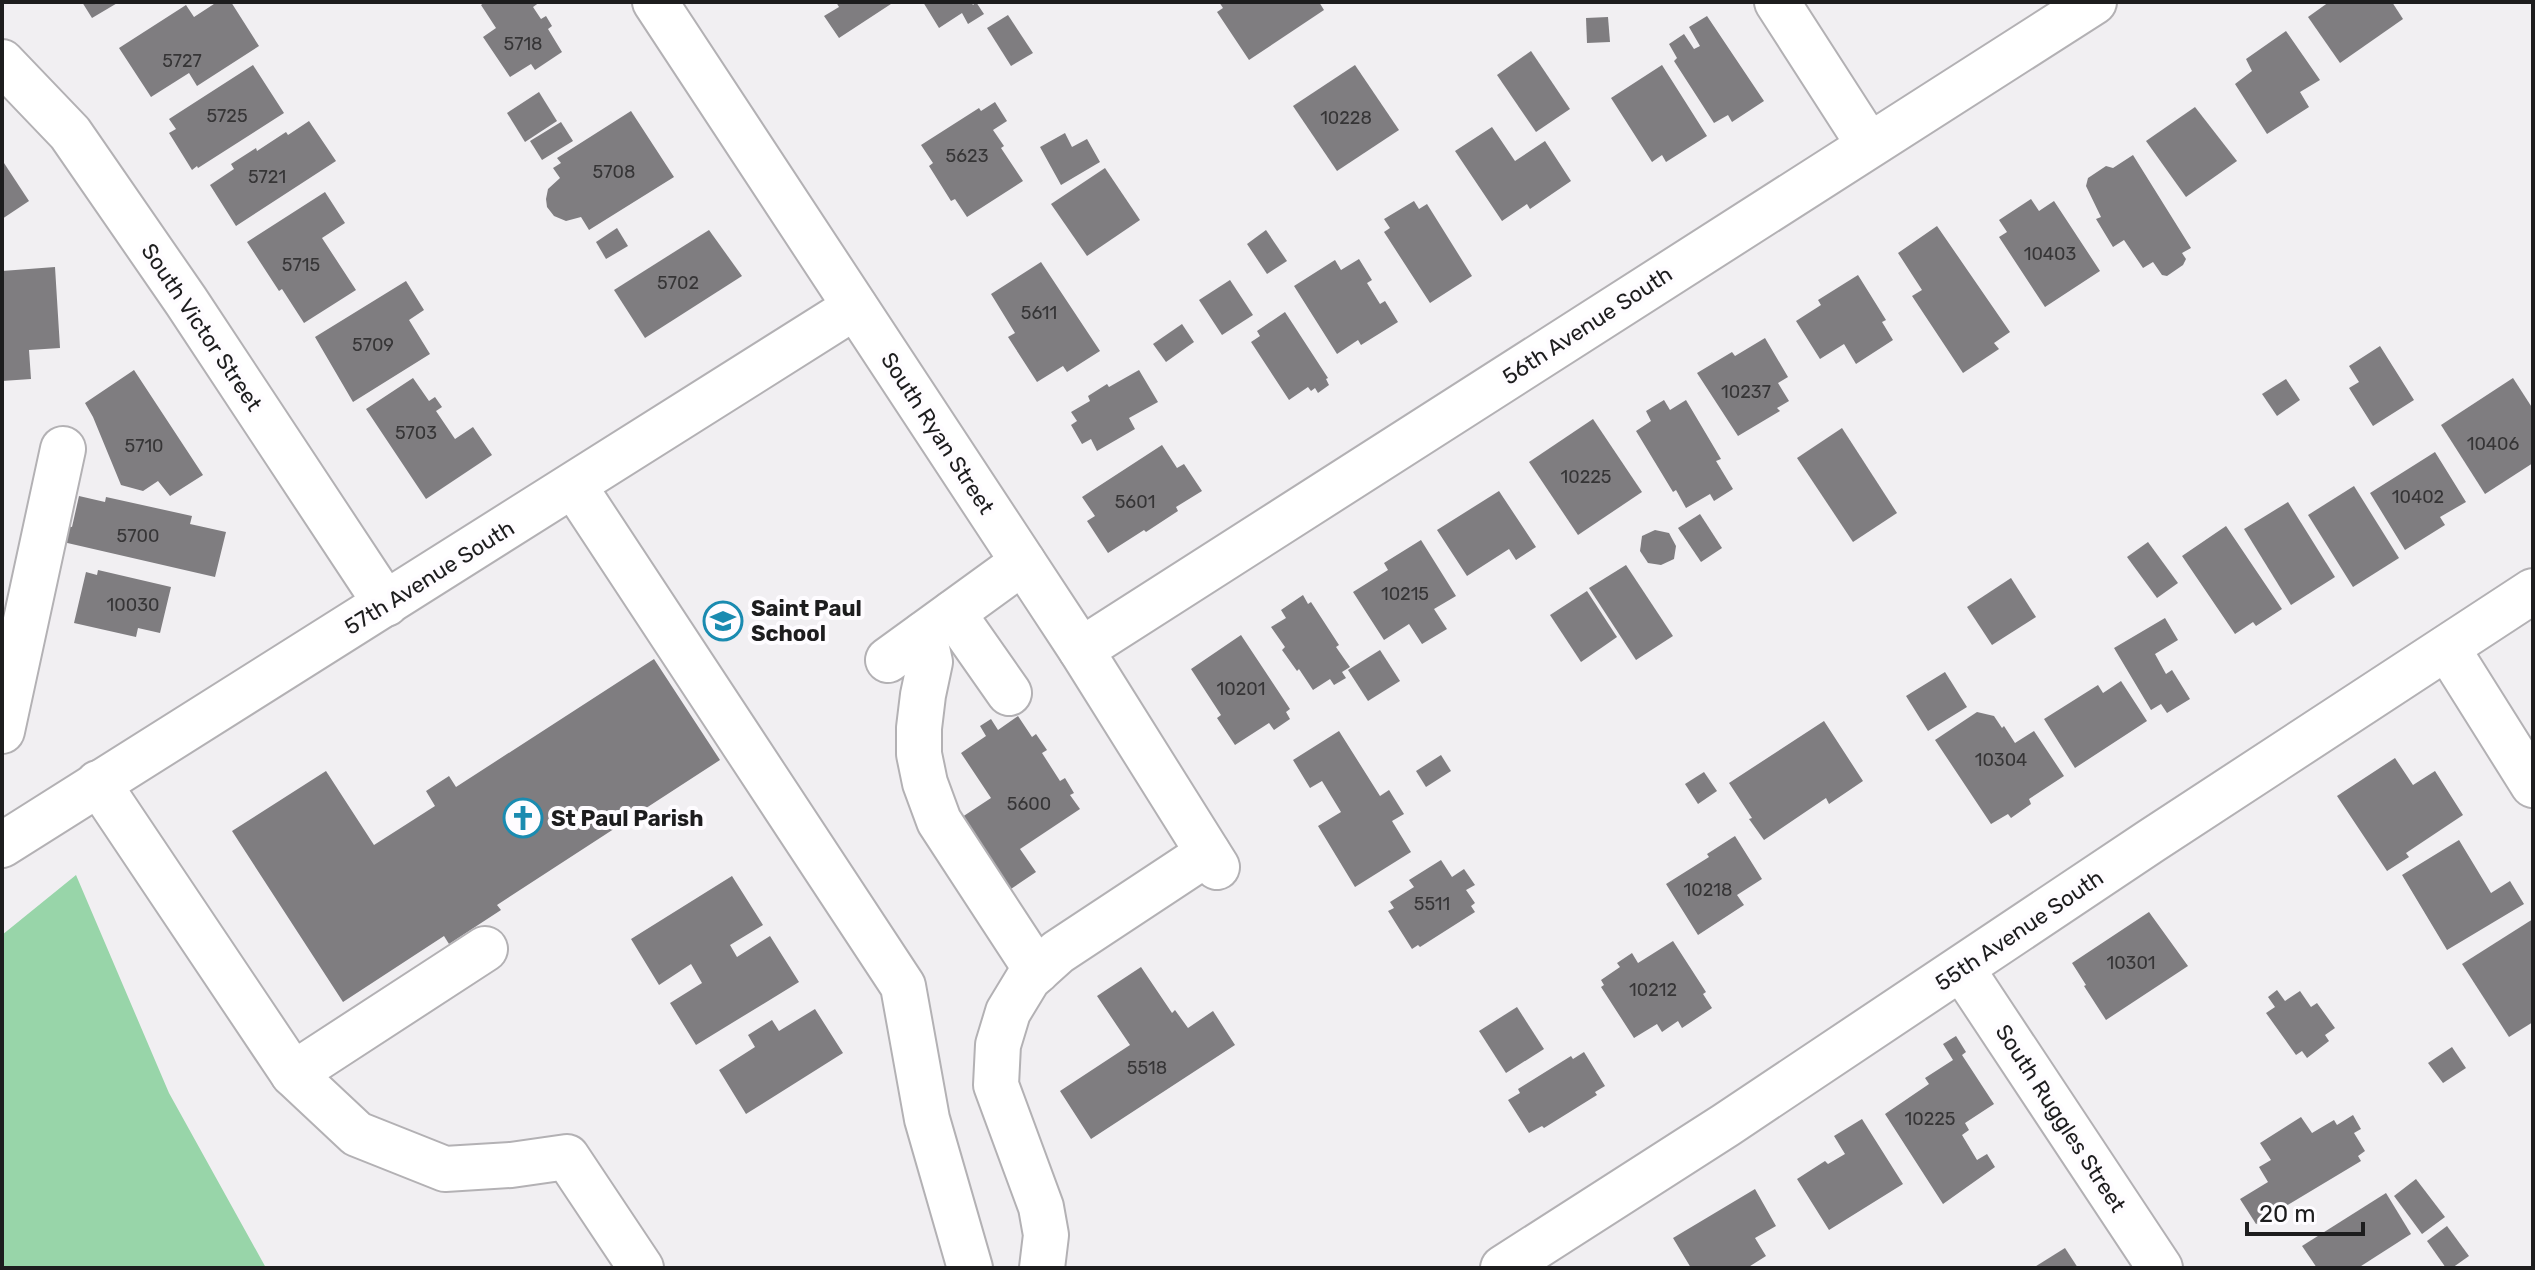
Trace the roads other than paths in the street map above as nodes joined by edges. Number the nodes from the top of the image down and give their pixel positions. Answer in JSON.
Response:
{"nodes":[{"id":1,"x":655,"y":2,"type":"edge"},
{"id":2,"x":1777,"y":2,"type":"edge"},
{"id":3,"x":2094,"y":2,"type":"edge"},
{"id":4,"x":2,"y":62,"type":"edge"},
{"id":5,"x":1869,"y":145,"type":"junction"},
{"id":6,"x":855,"y":307,"type":"junction"},
{"id":7,"x":63,"y":449,"type":"dead end"},
{"id":8,"x":574,"y":486,"type":"junction"},
{"id":9,"x":1023,"y":562,"type":"junction"},
{"id":10,"x":2533,"y":591,"type":"edge"},
{"id":11,"x":386,"y":604,"type":"junction"},
{"id":12,"x":938,"y":624,"type":"junction"},
{"id":13,"x":2447,"y":648,"type":"junction"},
{"id":14,"x":1081,"y":650,"type":"junction"},
{"id":15,"x":888,"y":660,"type":"dead end"},
{"id":16,"x":1009,"y":693,"type":"dead end"},
{"id":17,"x":2,"y":731,"type":"edge"},
{"id":18,"x":98,"y":783,"type":"junction"},
{"id":19,"x":2533,"y":785,"type":"edge"},
{"id":20,"x":2,"y":845,"type":"edge"},
{"id":21,"x":485,"y":949,"type":"dead end"},
{"id":22,"x":1962,"y":969,"type":"junction"},
{"id":23,"x":1037,"y":971,"type":"junction"},
{"id":24,"x":293,"y":1074,"type":"junction"},
{"id":25,"x":1509,"y":1266,"type":"edge"},
{"id":26,"x":641,"y":1268,"type":"edge"},
{"id":27,"x":970,"y":1268,"type":"edge"},
{"id":28,"x":1042,"y":1268,"type":"edge"},
{"id":29,"x":2160,"y":1268,"type":"edge"}],
"edges":[{"from":1,"to":6,"type":"street","name":"South Ryan Street"},
{"from":2,"to":5,"type":"street"},
{"from":3,"to":5,"type":"street","name":"56th Avenue South"},
{"from":4,"to":11,"type":"street","name":"South Victor Street"},
{"from":5,"to":14,"type":"street","name":"56th Avenue South"},
{"from":6,"to":8,"type":"street","name":"57th Avenue South"},
{"from":6,"to":9,"type":"street","name":"South Ryan Street"},
{"from":7,"to":17,"type":"street"},
{"from":8,"to":11,"type":"street","name":"57th Avenue South"},
{"from":8,"to":27,"type":"street"},
{"from":9,"to":12,"type":"street"},
{"from":9,"to":14,"type":"street","name":"South Ryan Street"},
{"from":10,"to":13,"type":"street","name":"55th Avenue South"},
{"from":11,"to":18,"type":"street","name":"57th Avenue South"},
{"from":12,"to":15,"type":"street"},
{"from":12,"to":16,"type":"street"},
{"from":12,"to":23,"type":"street"},
{"from":13,"to":19,"type":"street"},
{"from":13,"to":22,"type":"street","name":"55th Avenue South"},
{"from":14,"to":23,"type":"street","name":"South Ryan Street"},
{"from":18,"to":20,"type":"street","name":"57th Avenue South"},
{"from":18,"to":24,"type":"street"},
{"from":21,"to":24,"type":"street"},
{"from":22,"to":25,"type":"street","name":"55th Avenue South"},
{"from":22,"to":29,"type":"street","name":"South Ruggles Street"},
{"from":23,"to":28,"type":"street"},
{"from":24,"to":26,"type":"street"}]}
